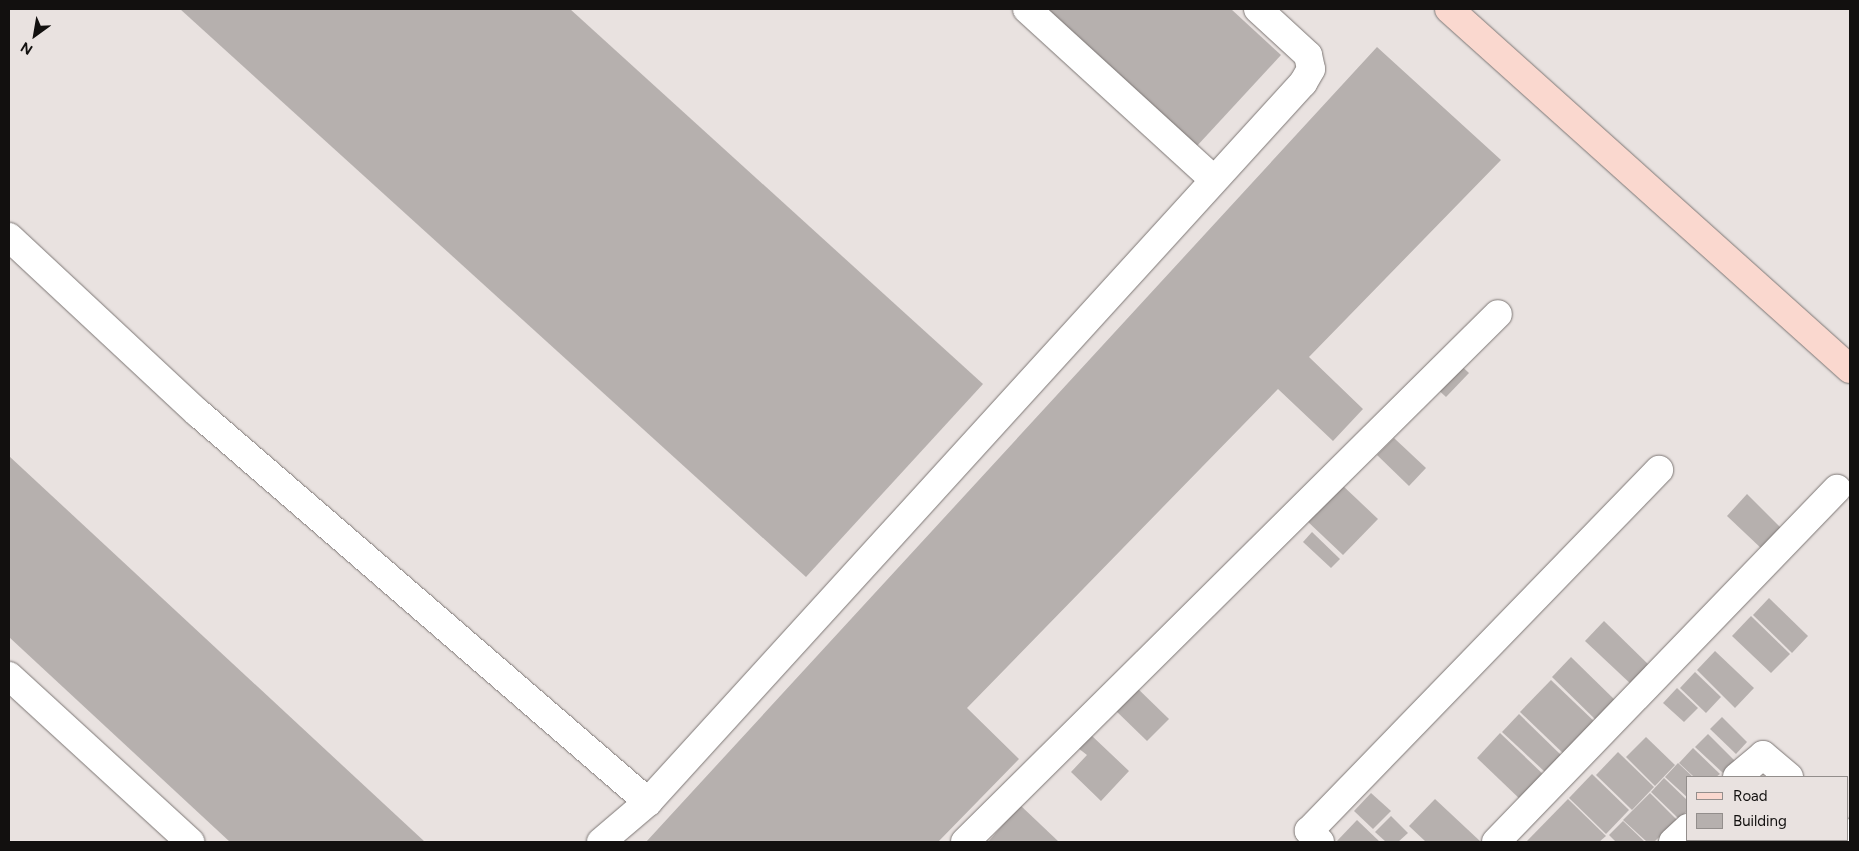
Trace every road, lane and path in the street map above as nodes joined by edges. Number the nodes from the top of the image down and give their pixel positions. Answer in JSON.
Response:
{"nodes":[{"id":1,"x":1027,"y":9,"type":"edge"},
{"id":2,"x":1258,"y":9,"type":"edge"},
{"id":3,"x":1449,"y":9,"type":"edge"},
{"id":4,"x":1214,"y":180,"type":"junction"},
{"id":5,"x":9,"y":237,"type":"edge"},
{"id":6,"x":1498,"y":314,"type":"dead end"},
{"id":7,"x":1850,"y":369,"type":"edge"},
{"id":8,"x":1659,"y":470,"type":"dead end"},
{"id":9,"x":1837,"y":489,"type":"dead end"},
{"id":10,"x":9,"y":676,"type":"edge"},
{"id":11,"x":1738,"y":776,"type":"edge"},
{"id":12,"x":1788,"y":776,"type":"edge"},
{"id":13,"x":648,"y":802,"type":"junction"},
{"id":14,"x":1686,"y":830,"type":"edge"},
{"id":15,"x":1309,"y":839,"type":"edge"},
{"id":16,"x":190,"y":842,"type":"edge"},
{"id":17,"x":601,"y":842,"type":"edge"},
{"id":18,"x":964,"y":842,"type":"edge"},
{"id":19,"x":1496,"y":842,"type":"edge"},
{"id":20,"x":1673,"y":842,"type":"edge"}],
"edges":[{"from":1,"to":4,"type":"street"},
{"from":2,"to":4,"type":"street"},
{"from":3,"to":7,"type":"main road"},
{"from":4,"to":13,"type":"street"},
{"from":5,"to":13,"type":"street"},
{"from":6,"to":18,"type":"street"},
{"from":8,"to":15,"type":"street"},
{"from":9,"to":19,"type":"street"},
{"from":10,"to":16,"type":"street"},
{"from":11,"to":12,"type":"street"},
{"from":13,"to":17,"type":"street"},
{"from":14,"to":20,"type":"street"}]}
